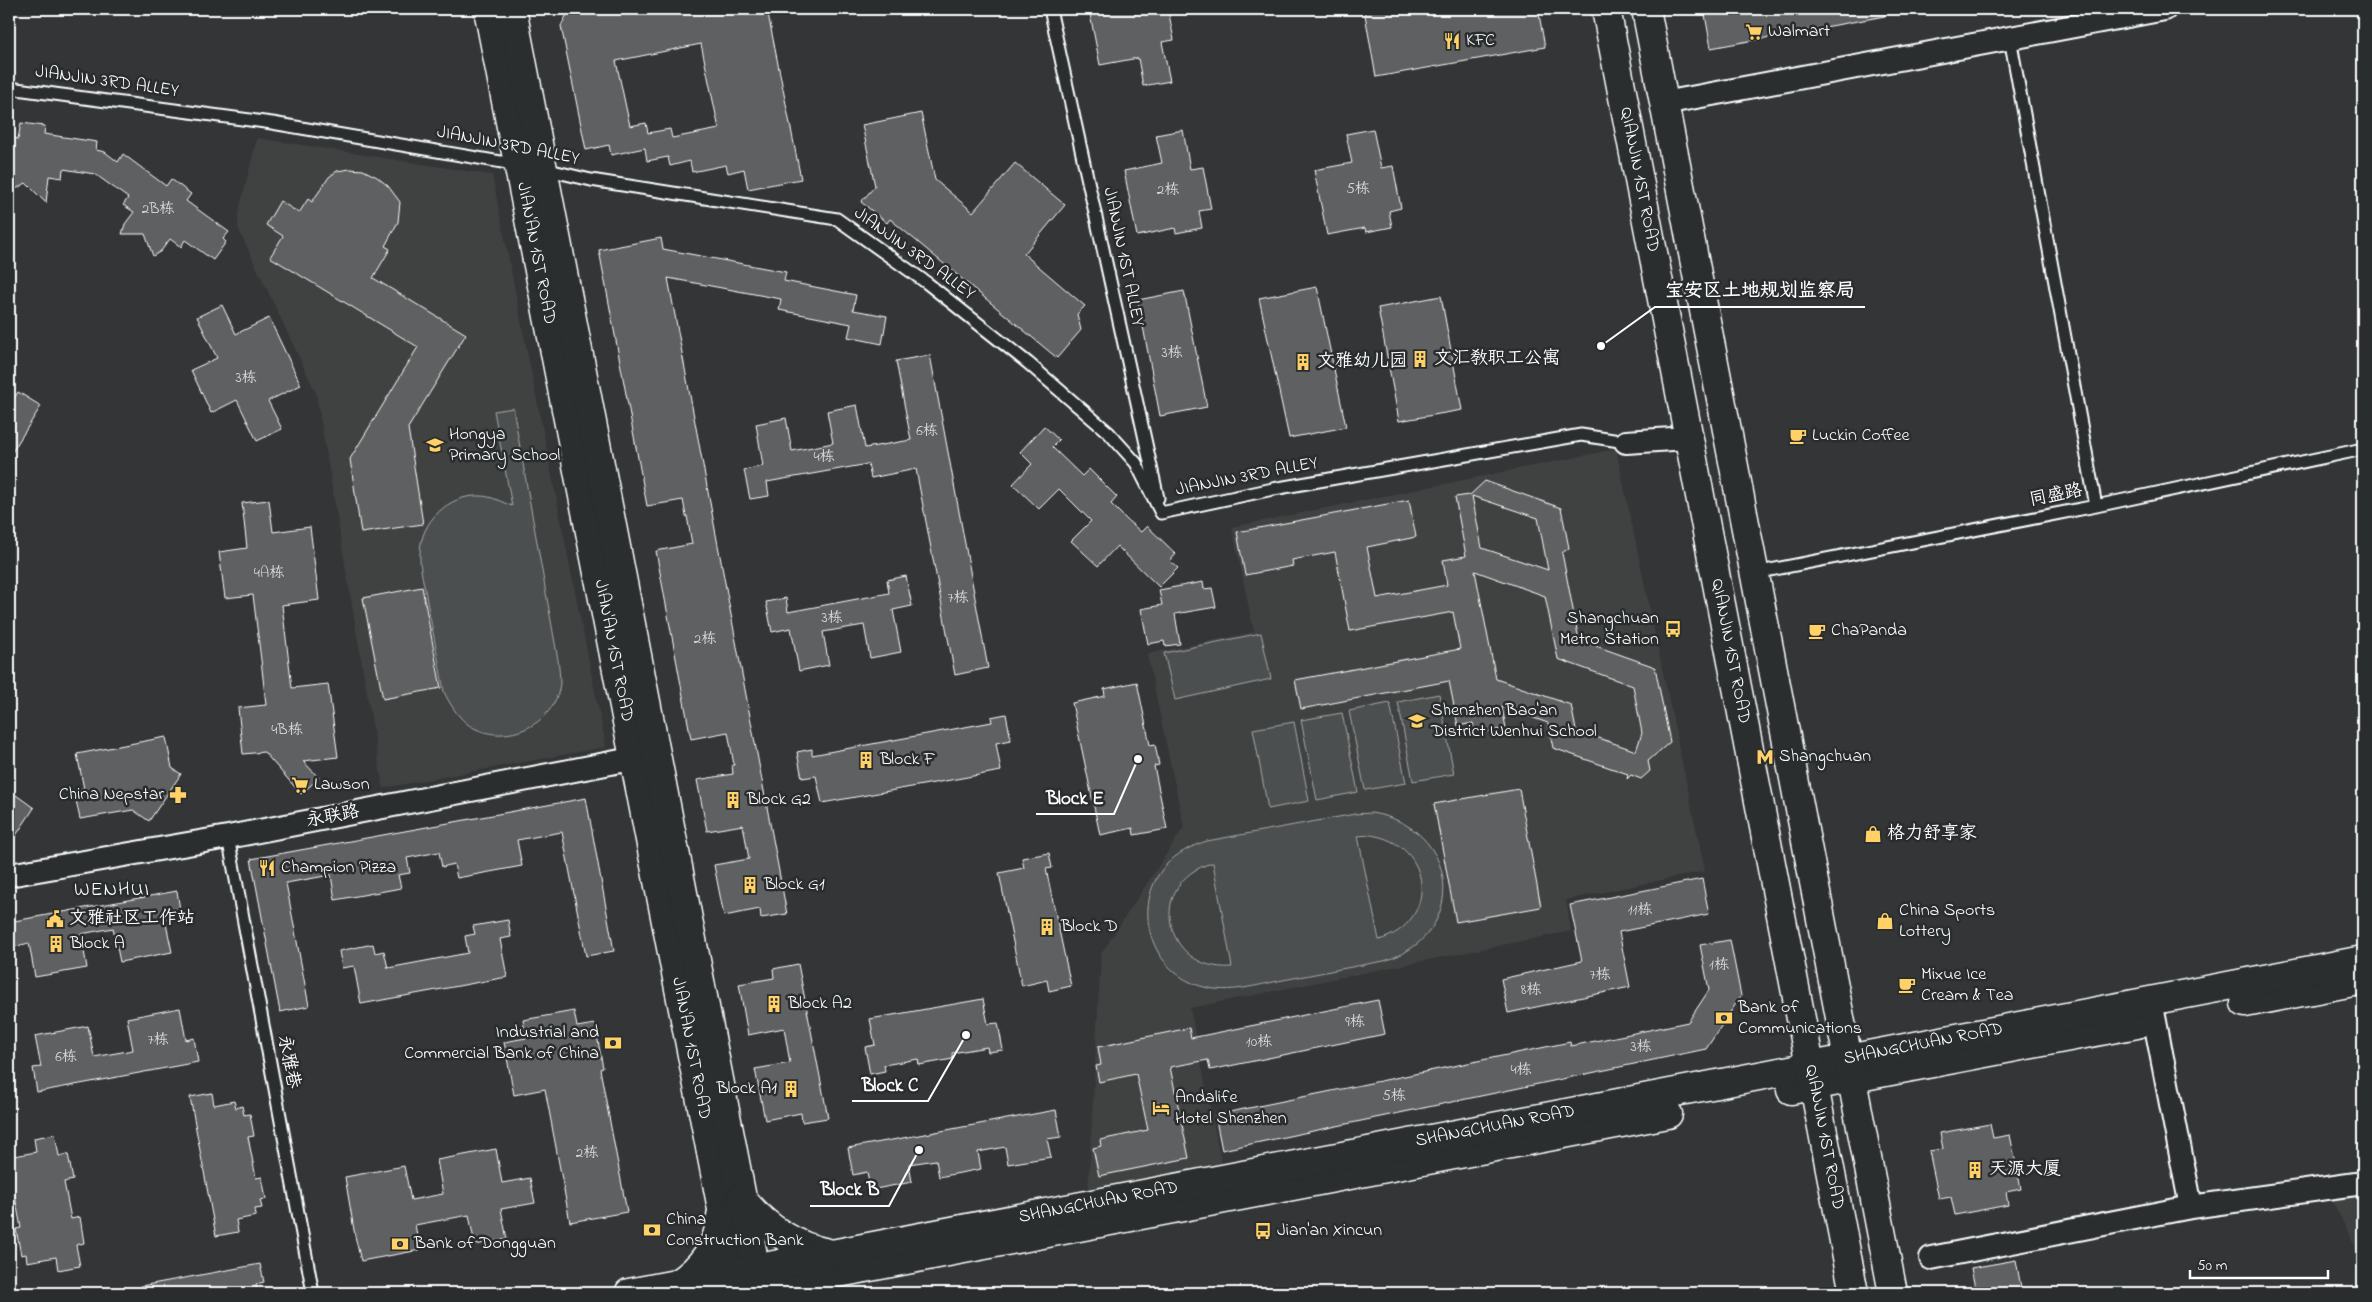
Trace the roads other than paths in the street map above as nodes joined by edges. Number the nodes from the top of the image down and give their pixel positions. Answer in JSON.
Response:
{"nodes":[{"id":1,"x":488,"y":9,"type":"edge"},
{"id":2,"x":512,"y":9,"type":"edge"},
{"id":3,"x":1050,"y":9,"type":"edge"},
{"id":4,"x":1606,"y":9,"type":"edge"},
{"id":5,"x":1646,"y":9,"type":"edge"},
{"id":6,"x":2165,"y":9,"type":"edge"},
{"id":7,"x":2010,"y":38,"type":"junction"},
{"id":8,"x":9,"y":88,"type":"edge"},
{"id":9,"x":1664,"y":103,"type":"junction"},
{"id":10,"x":531,"y":167,"type":"junction"},
{"id":11,"x":1688,"y":438,"type":"junction"},
{"id":12,"x":1626,"y":442,"type":"joint"},
{"id":13,"x":2363,"y":449,"type":"edge"},
{"id":14,"x":2096,"y":506,"type":"junction"},
{"id":15,"x":1161,"y":512,"type":"junction"},
{"id":16,"x":1755,"y":573,"type":"junction"},
{"id":17,"x":646,"y":756,"type":"junction"},
{"id":18,"x":228,"y":837,"type":"junction"},
{"id":19,"x":9,"y":876,"type":"edge"},
{"id":20,"x":2363,"y":960,"type":"edge"},
{"id":21,"x":2363,"y":980,"type":"edge"},
{"id":22,"x":2153,"y":1011,"type":"junction"},
{"id":23,"x":1850,"y":1069,"type":"junction"},
{"id":24,"x":1811,"y":1076,"type":"junction"},
{"id":25,"x":2363,"y":1183,"type":"edge"},
{"id":26,"x":732,"y":1202,"type":"junction"},
{"id":27,"x":2191,"y":1207,"type":"junction"},
{"id":28,"x":1932,"y":1258,"type":"dead end"},
{"id":29,"x":833,"y":1264,"type":"junction"},
{"id":30,"x":677,"y":1284,"type":"junction"},
{"id":31,"x":745,"y":1286,"type":"edge"},
{"id":32,"x":313,"y":1293,"type":"edge"},
{"id":33,"x":629,"y":1293,"type":"edge"},
{"id":34,"x":808,"y":1293,"type":"edge"},
{"id":35,"x":1854,"y":1293,"type":"edge"},
{"id":36,"x":1893,"y":1293,"type":"edge"}],
"edges":[{"from":1,"to":10,"type":"main road","name":"JIAN'AN 1ST ROAD"},
{"from":2,"to":10,"type":"main road","name":"JIAN'AN 1ST ROAD"},
{"from":3,"to":15,"type":"lane","name":"JIANJIN 1ST ALLEY"},
{"from":4,"to":11,"type":"main road","name":"QIANJIN 1ST ROAD"},
{"from":5,"to":9,"type":"main road"},
{"from":6,"to":7,"type":"street"},
{"from":7,"to":9,"type":"street"},
{"from":7,"to":14,"type":"lane"},
{"from":8,"to":10,"type":"lane","name":"JIANJIN 3RD ALLEY"},
{"from":9,"to":16,"type":"main road"},
{"from":10,"to":15,"type":"lane","name":"JIANJIN 3RD ALLEY"},
{"from":10,"to":17,"type":"main road","name":"JIAN'AN 1ST ROAD"},
{"from":11,"to":12,"type":"street"},
{"from":11,"to":24,"type":"main road","name":"QIANJIN 1ST ROAD"},
{"from":12,"to":15,"type":"lane","name":"JIANJIN 3RD ALLEY"},
{"from":13,"to":14,"type":"lane","name":"同盛路"},
{"from":14,"to":16,"type":"lane","name":"同盛路"},
{"from":16,"to":23,"type":"main road"},
{"from":17,"to":18,"type":"street","name":"永联路"},
{"from":17,"to":26,"type":"main road","name":"JIAN'AN 1ST ROAD"},
{"from":18,"to":19,"type":"street","name":"永联路"},
{"from":18,"to":32,"type":"lane","name":"永雅巷"},
{"from":20,"to":22,"type":"main road","name":"SHANGCHUAN ROAD"},
{"from":21,"to":22,"type":"main road","name":"SHANGCHUAN ROAD"},
{"from":22,"to":23,"type":"main road","name":"SHANGCHUAN ROAD"},
{"from":22,"to":27,"type":"street"},
{"from":23,"to":24,"type":"main road","name":"SHANGCHUAN ROAD"},
{"from":23,"to":36,"type":"main road"},
{"from":24,"to":29,"type":"main road","name":"SHANGCHUAN ROAD"},
{"from":24,"to":35,"type":"main road","name":"QIANJIN 1ST ROAD"},
{"from":25,"to":27,"type":"street"},
{"from":26,"to":29,"type":"main road"},
{"from":26,"to":30,"type":"main road"},
{"from":26,"to":31,"type":"main road","name":"JIAN'AN 1ST ROAD"},
{"from":27,"to":28,"type":"street"},
{"from":29,"to":31,"type":"main road","name":"SHANGCHUAN ROAD"},
{"from":29,"to":34,"type":"main road"},
{"from":30,"to":31,"type":"main road","name":"SHANGCHUAN ROAD"},
{"from":30,"to":33,"type":"main road","name":"SHANGCHUAN ROAD"}]}
